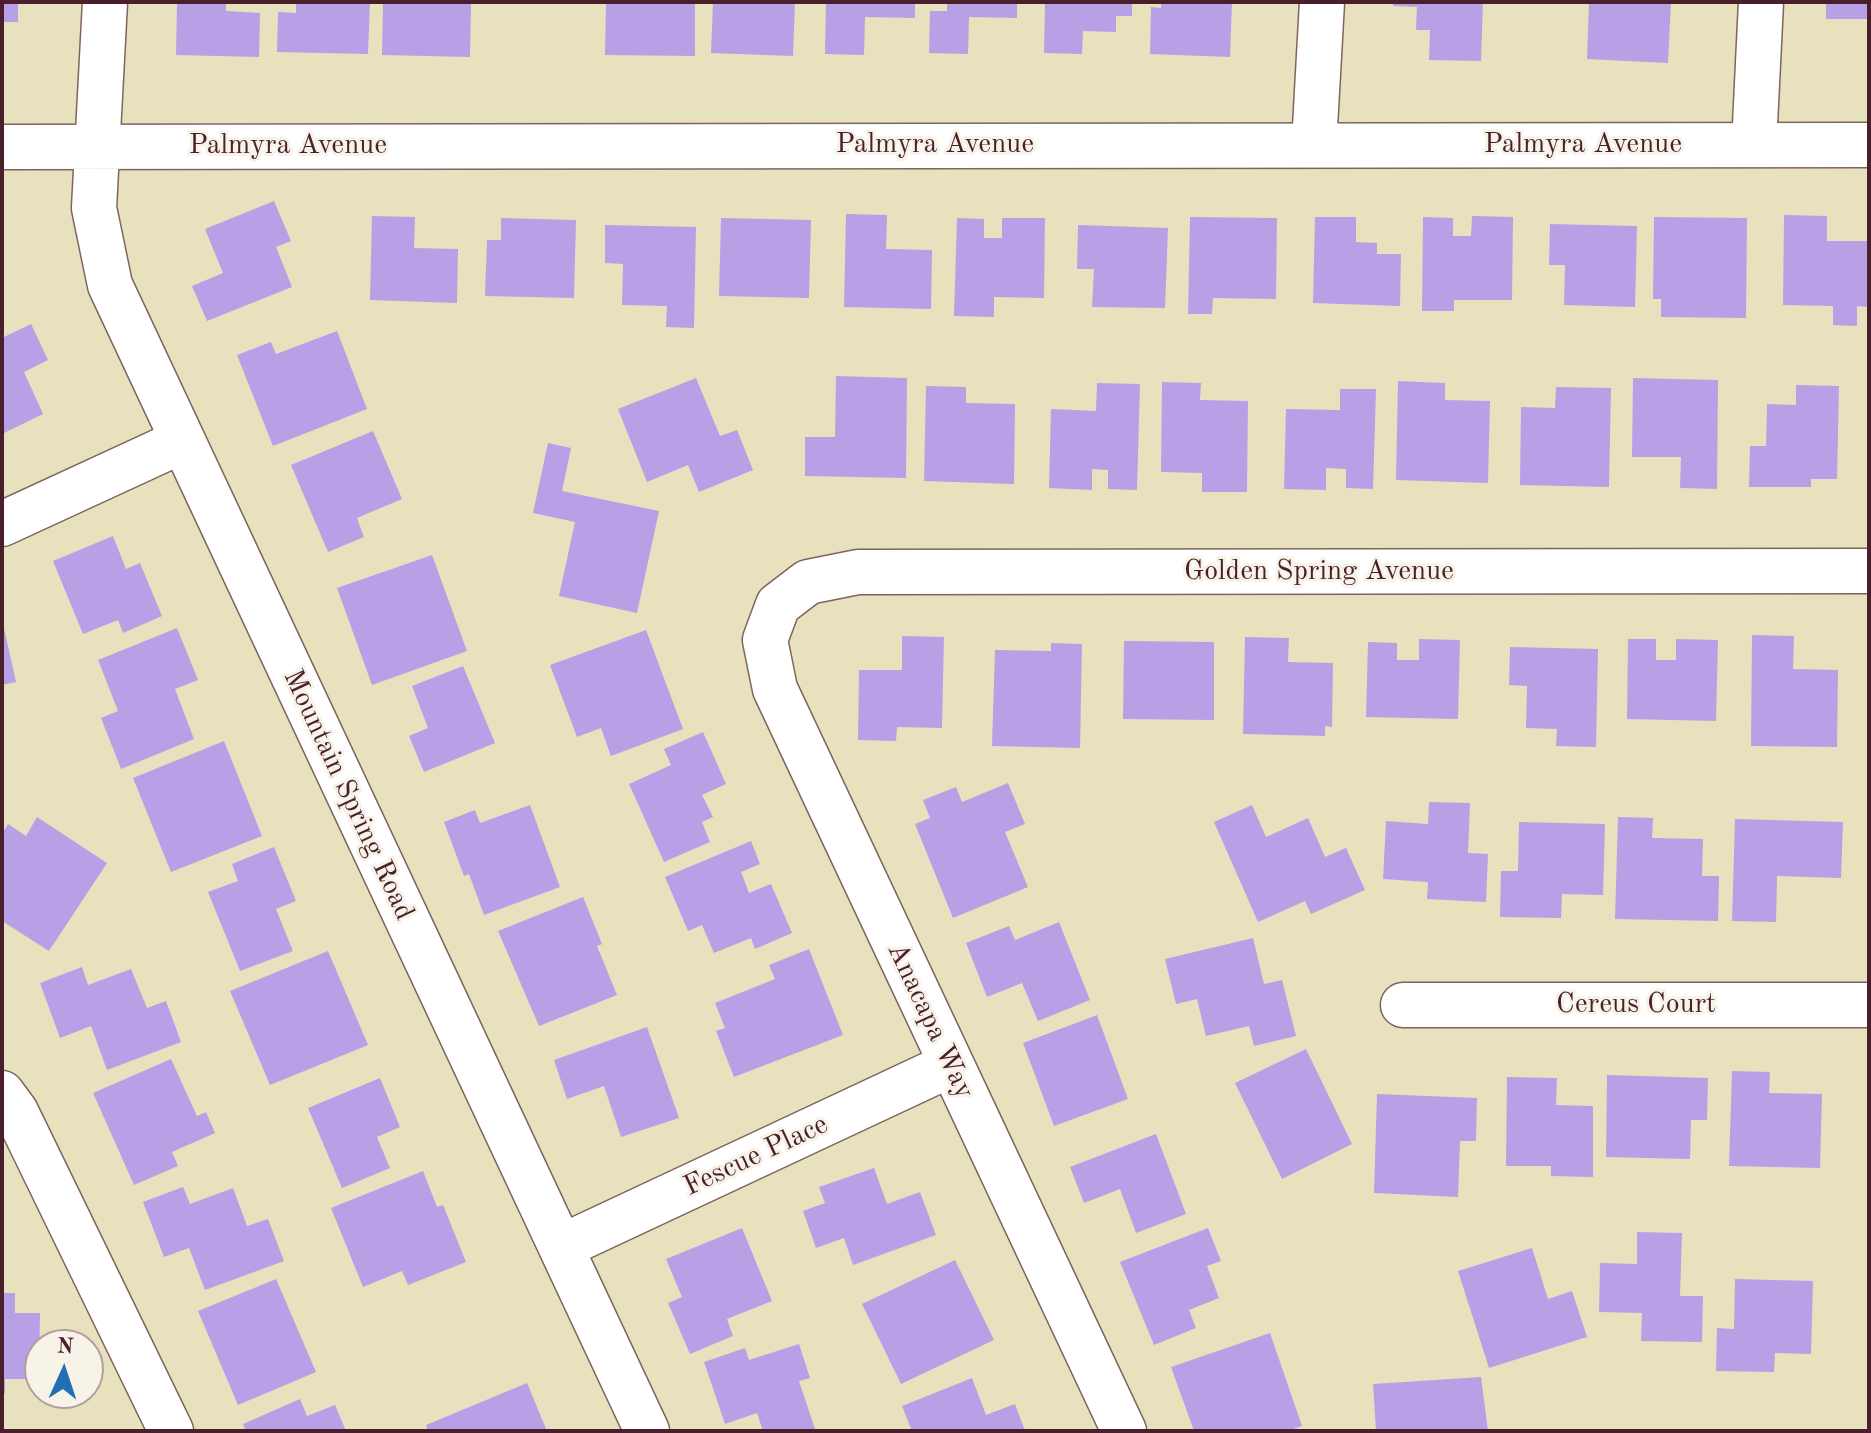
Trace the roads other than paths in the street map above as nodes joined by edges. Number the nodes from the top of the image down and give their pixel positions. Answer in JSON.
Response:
{"nodes":[{"id":1,"x":105,"y":2,"type":"edge"},
{"id":2,"x":1322,"y":2,"type":"edge"},
{"id":3,"x":1761,"y":2,"type":"edge"},
{"id":4,"x":1314,"y":145,"type":"junction"},
{"id":5,"x":1754,"y":145,"type":"junction"},
{"id":6,"x":1869,"y":145,"type":"edge"},
{"id":7,"x":2,"y":147,"type":"edge"},
{"id":8,"x":97,"y":147,"type":"junction"},
{"id":9,"x":182,"y":441,"type":"junction"},
{"id":10,"x":2,"y":524,"type":"edge"},
{"id":11,"x":1869,"y":571,"type":"edge"},
{"id":12,"x":778,"y":605,"type":"joint"},
{"id":13,"x":1403,"y":1005,"type":"dead end"},
{"id":14,"x":1869,"y":1005,"type":"edge"},
{"id":15,"x":950,"y":1065,"type":"junction"},
{"id":16,"x":2,"y":1093,"type":"edge"},
{"id":17,"x":561,"y":1247,"type":"junction"},
{"id":18,"x":171,"y":1431,"type":"edge"},
{"id":19,"x":647,"y":1431,"type":"edge"},
{"id":20,"x":1124,"y":1431,"type":"edge"}],
"edges":[{"from":1,"to":8,"type":"street","name":"Mountain Spring Road"},
{"from":2,"to":4,"type":"street"},
{"from":3,"to":5,"type":"street"},
{"from":4,"to":5,"type":"street","name":"Palmyra Avenue"},
{"from":4,"to":8,"type":"street","name":"Palmyra Avenue"},
{"from":5,"to":6,"type":"street","name":"Palmyra Avenue"},
{"from":7,"to":8,"type":"street","name":"Palmyra Avenue"},
{"from":8,"to":9,"type":"street","name":"Mountain Spring Road"},
{"from":9,"to":10,"type":"street"},
{"from":9,"to":17,"type":"street","name":"Mountain Spring Road"},
{"from":11,"to":12,"type":"street","name":"Golden Spring Avenue"},
{"from":12,"to":15,"type":"street","name":"Anacapa Way"},
{"from":13,"to":14,"type":"street","name":"Cereus Court"},
{"from":15,"to":17,"type":"street","name":"Fescue Place"},
{"from":15,"to":20,"type":"street","name":"Anacapa Way"},
{"from":16,"to":18,"type":"street"},
{"from":17,"to":19,"type":"street","name":"Mountain Spring Road"}]}
